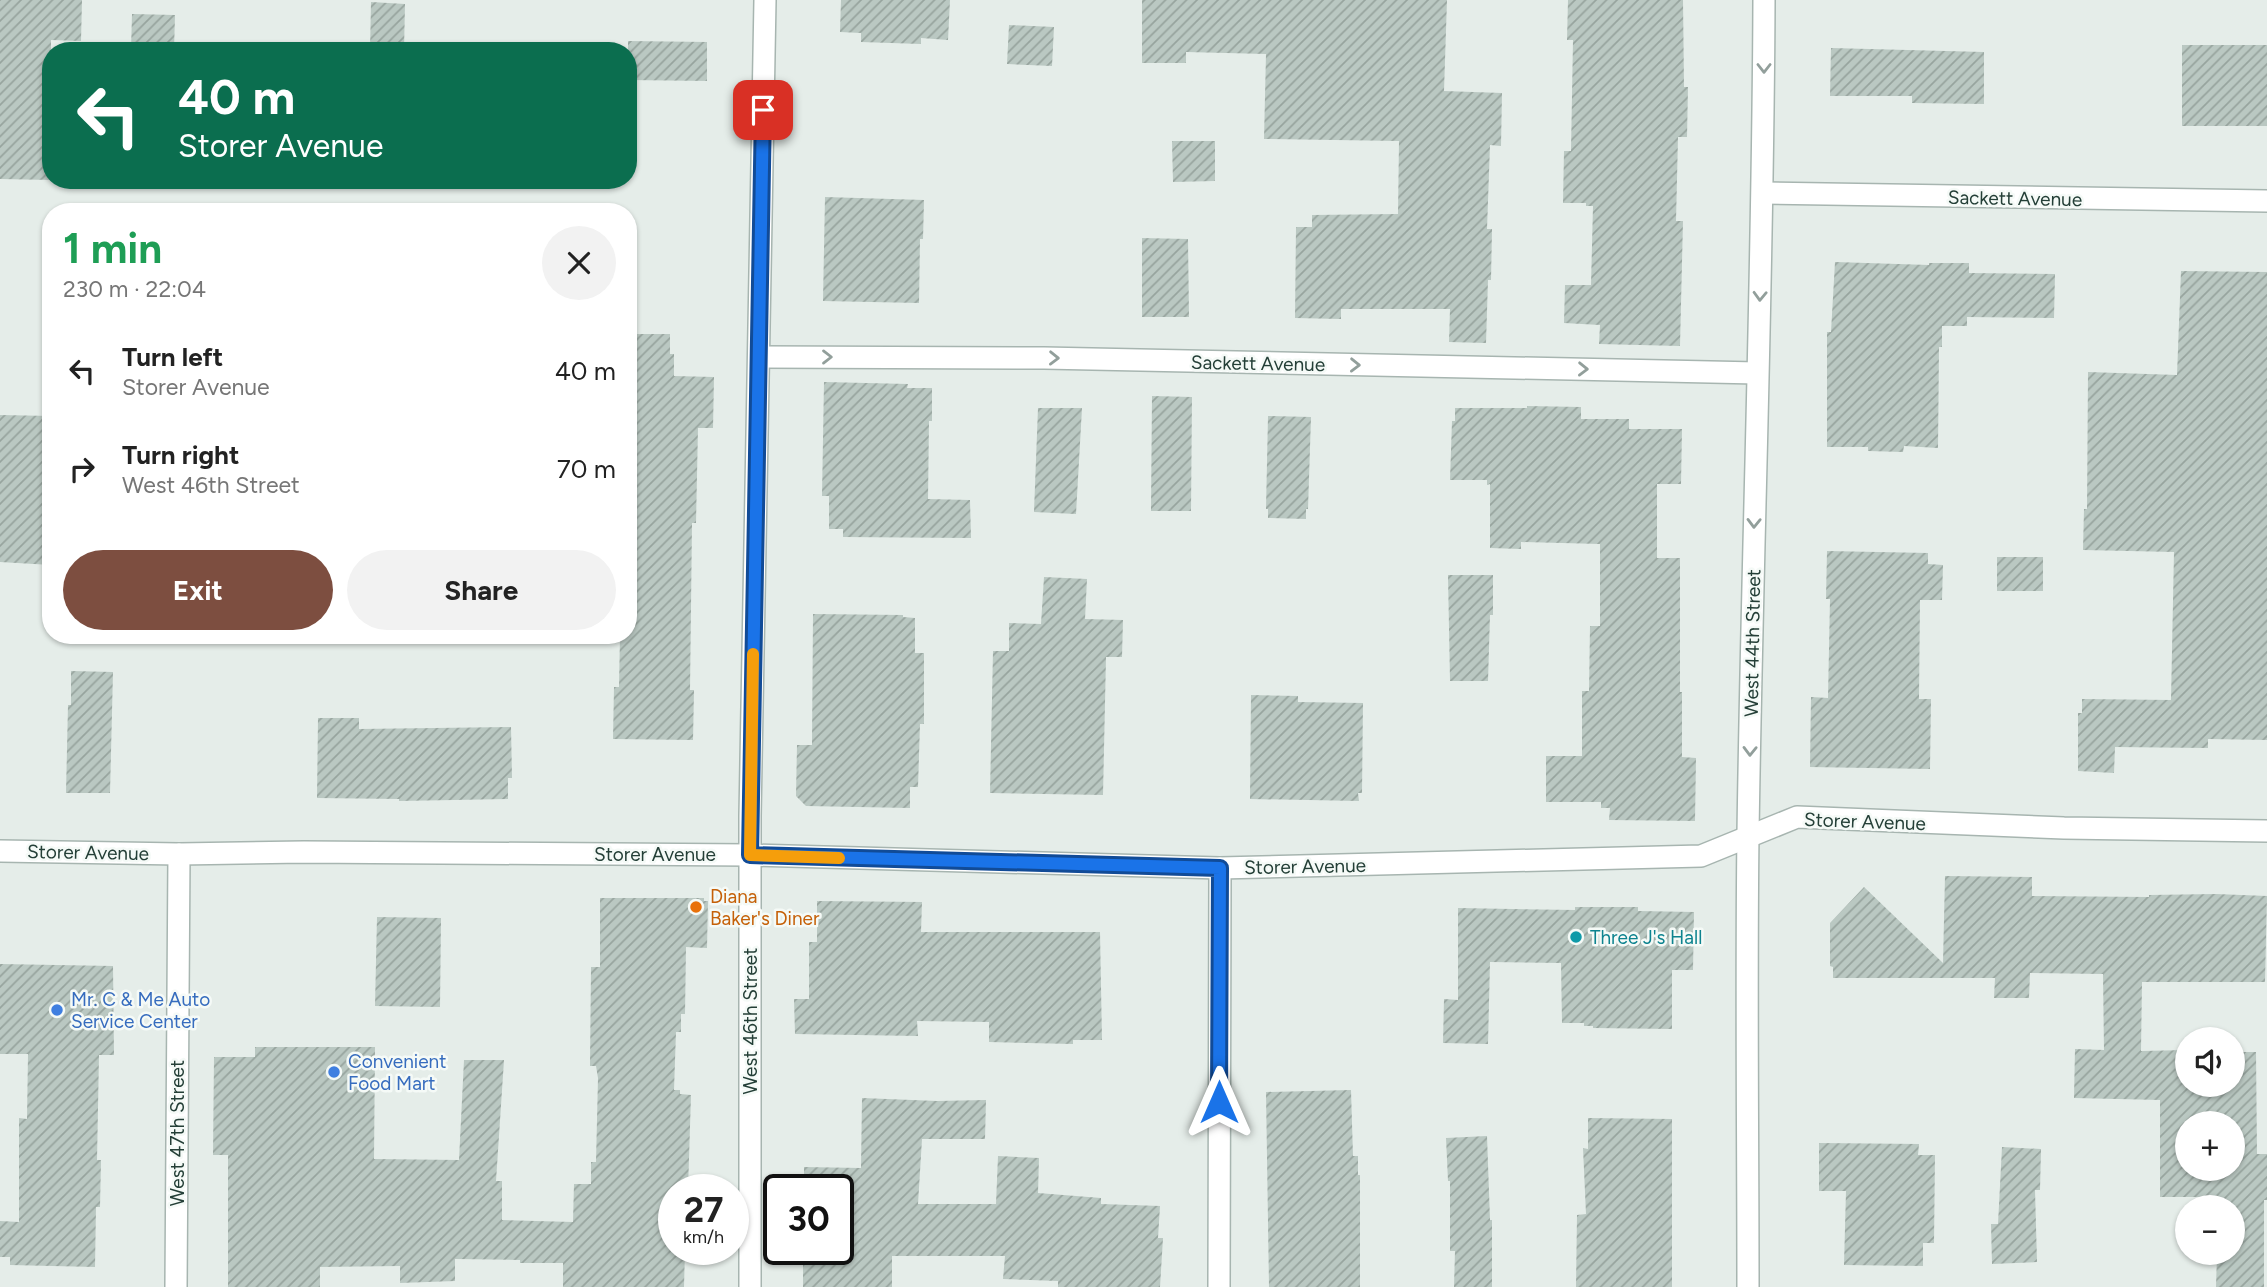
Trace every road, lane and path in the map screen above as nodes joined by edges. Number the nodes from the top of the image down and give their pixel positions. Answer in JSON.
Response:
{"nodes":[{"id":1,"x":765,"y":0,"type":"edge"},
{"id":2,"x":1764,"y":0,"type":"edge"},
{"id":3,"x":1763,"y":193,"type":"junction"},
{"id":4,"x":2267,"y":201,"type":"edge"},
{"id":5,"x":759,"y":357,"type":"junction"},
{"id":6,"x":1757,"y":373,"type":"junction"},
{"id":7,"x":2267,"y":831,"type":"edge"},
{"id":8,"x":1748,"y":837,"type":"junction"},
{"id":9,"x":0,"y":851,"type":"edge"},
{"id":10,"x":179,"y":854,"type":"junction"},
{"id":11,"x":750,"y":855,"type":"junction"},
{"id":12,"x":1220,"y":868,"type":"junction"},
{"id":13,"x":176,"y":1287,"type":"edge"},
{"id":14,"x":750,"y":1287,"type":"edge"},
{"id":15,"x":1219,"y":1287,"type":"edge"},
{"id":16,"x":1748,"y":1287,"type":"edge"}],
"edges":[{"from":1,"to":5,"type":"street","name":"West 46th Street"},
{"from":2,"to":3,"type":"street","name":"West 44th Street","one_way":true},
{"from":3,"to":4,"type":"street","name":"Sackett Avenue"},
{"from":3,"to":6,"type":"street","name":"West 44th Street","one_way":true},
{"from":5,"to":6,"type":"street","name":"Sackett Avenue","one_way":true},
{"from":5,"to":11,"type":"street","name":"West 46th Street"},
{"from":6,"to":8,"type":"street","name":"West 44th Street","one_way":true},
{"from":7,"to":8,"type":"street","name":"Storer Avenue"},
{"from":8,"to":12,"type":"street","name":"Storer Avenue"},
{"from":8,"to":16,"type":"street","name":"West 44th Street"},
{"from":9,"to":10,"type":"street","name":"Storer Avenue"},
{"from":10,"to":11,"type":"street","name":"Storer Avenue"},
{"from":10,"to":13,"type":"street","name":"West 47th Street"},
{"from":11,"to":12,"type":"street","name":"Storer Avenue"},
{"from":11,"to":14,"type":"street","name":"West 46th Street"},
{"from":12,"to":15,"type":"street"}]}
